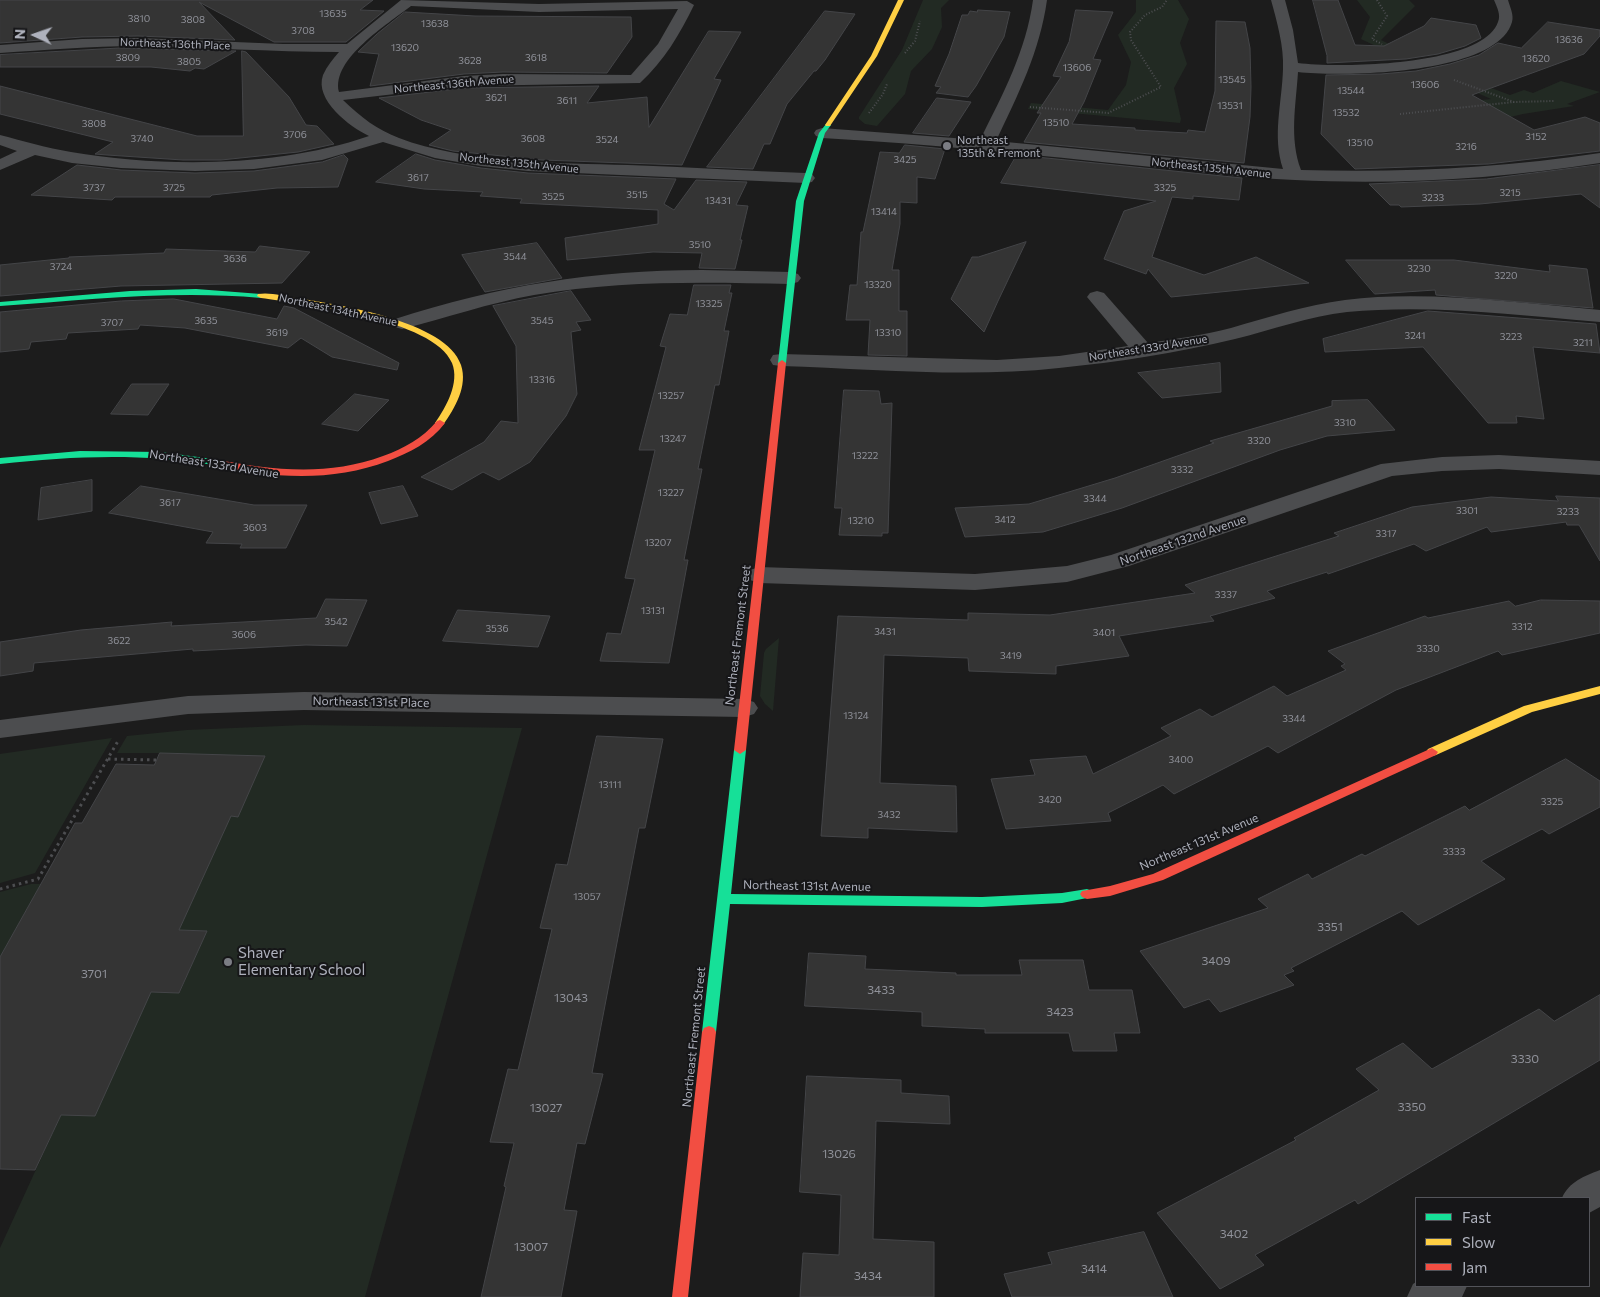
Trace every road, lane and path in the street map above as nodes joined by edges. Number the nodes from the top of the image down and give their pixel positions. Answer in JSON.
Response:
{"nodes":[{"id":1,"x":901,"y":0,"type":"edge"},
{"id":2,"x":1040,"y":0,"type":"edge"},
{"id":3,"x":1167,"y":0,"type":"edge"},
{"id":4,"x":1278,"y":0,"type":"edge"},
{"id":5,"x":1501,"y":0,"type":"edge"},
{"id":6,"x":409,"y":1,"type":"edge"},
{"id":7,"x":351,"y":48,"type":"junction"},
{"id":8,"x":0,"y":49,"type":"edge"},
{"id":9,"x":1291,"y":67,"type":"junction"},
{"id":10,"x":333,"y":97,"type":"junction"},
{"id":11,"x":1554,"y":101,"type":"dead end"},
{"id":12,"x":1005,"y":106,"type":"junction"},
{"id":13,"x":1400,"y":114,"type":"dead end"},
{"id":14,"x":822,"y":133,"type":"junction"},
{"id":15,"x":382,"y":137,"type":"junction"},
{"id":16,"x":0,"y":140,"type":"edge"},
{"id":17,"x":985,"y":146,"type":"junction"},
{"id":18,"x":32,"y":150,"type":"junction"},
{"id":19,"x":1600,"y":158,"type":"edge"},
{"id":20,"x":0,"y":165,"type":"edge"},
{"id":21,"x":1294,"y":175,"type":"junction"},
{"id":22,"x":806,"y":178,"type":"junction"},
{"id":23,"x":791,"y":278,"type":"junction"},
{"id":24,"x":1097,"y":297,"type":"dead end"},
{"id":25,"x":0,"y":304,"type":"edge"},
{"id":26,"x":1600,"y":316,"type":"edge"},
{"id":27,"x":402,"y":323,"type":"junction"},
{"id":28,"x":1143,"y":350,"type":"junction"},
{"id":29,"x":782,"y":360,"type":"junction"},
{"id":30,"x":0,"y":461,"type":"edge"},
{"id":31,"x":1600,"y":468,"type":"edge"},
{"id":32,"x":759,"y":575,"type":"junction"},
{"id":33,"x":1600,"y":690,"type":"edge"},
{"id":34,"x":744,"y":708,"type":"junction"},
{"id":35,"x":0,"y":729,"type":"edge"},
{"id":36,"x":121,"y":736,"type":"dead end"},
{"id":37,"x":108,"y":759,"type":"junction"},
{"id":38,"x":157,"y":760,"type":"dead end"},
{"id":39,"x":0,"y":889,"type":"edge"},
{"id":40,"x":723,"y":899,"type":"junction"},
{"id":41,"x":1600,"y":1187,"type":"edge"},
{"id":42,"x":1584,"y":1197,"type":"edge"},
{"id":43,"x":1444,"y":1287,"type":"edge"},
{"id":44,"x":680,"y":1297,"type":"edge"},
{"id":45,"x":1428,"y":1297,"type":"edge"}],
"edges":[{"from":1,"to":14,"type":"street","name":"Northeast Fremont Street"},
{"from":2,"to":12,"type":"street"},
{"from":3,"to":12,"type":"path"},
{"from":4,"to":9,"type":"street"},
{"from":5,"to":9,"type":"street"},
{"from":6,"to":7,"type":"street"},
{"from":6,"to":10,"type":"street","name":"Northeast 136th Avenue"},
{"from":7,"to":8,"type":"street","name":"Northeast 136th Place"},
{"from":7,"to":10,"type":"street"},
{"from":9,"to":21,"type":"street"},
{"from":10,"to":15,"type":"street","name":"Northeast 135th Avenue"},
{"from":11,"to":13,"type":"path"},
{"from":12,"to":17,"type":"street"},
{"from":14,"to":17,"type":"street","name":"Northeast 135th Avenue"},
{"from":14,"to":22,"type":"street","name":"Northeast Fremont Street"},
{"from":15,"to":18,"type":"street"},
{"from":15,"to":22,"type":"street","name":"Northeast 135th Avenue"},
{"from":16,"to":18,"type":"street"},
{"from":17,"to":21,"type":"street","name":"Northeast 135th Avenue"},
{"from":18,"to":20,"type":"street"},
{"from":19,"to":21,"type":"street","name":"Northeast 135th Avenue"},
{"from":22,"to":23,"type":"street","name":"Northeast Fremont Street"},
{"from":23,"to":27,"type":"street","name":"Northeast 134th Avenue"},
{"from":23,"to":29,"type":"street","name":"Northeast Fremont Street"},
{"from":24,"to":28,"type":"street"},
{"from":25,"to":27,"type":"street","name":"Northeast 134th Avenue"},
{"from":26,"to":28,"type":"street","name":"Northeast 133rd Avenue"},
{"from":27,"to":30,"type":"street","name":"Northeast 133rd Avenue"},
{"from":28,"to":29,"type":"street","name":"Northeast 133rd Avenue"},
{"from":29,"to":32,"type":"street","name":"Northeast Fremont Street"},
{"from":31,"to":32,"type":"street","name":"Northeast 132nd Avenue"},
{"from":32,"to":34,"type":"street","name":"Northeast Fremont Street"},
{"from":33,"to":40,"type":"street","name":"Northeast 131st Avenue"},
{"from":34,"to":35,"type":"street","name":"Northeast 131st Place"},
{"from":34,"to":40,"type":"street","name":"Northeast Fremont Street"},
{"from":36,"to":37,"type":"path"},
{"from":37,"to":38,"type":"path"},
{"from":37,"to":39,"type":"path"},
{"from":40,"to":44,"type":"street","name":"Northeast Fremont Street"},
{"from":41,"to":42,"type":"street"},
{"from":43,"to":45,"type":"street"}]}
